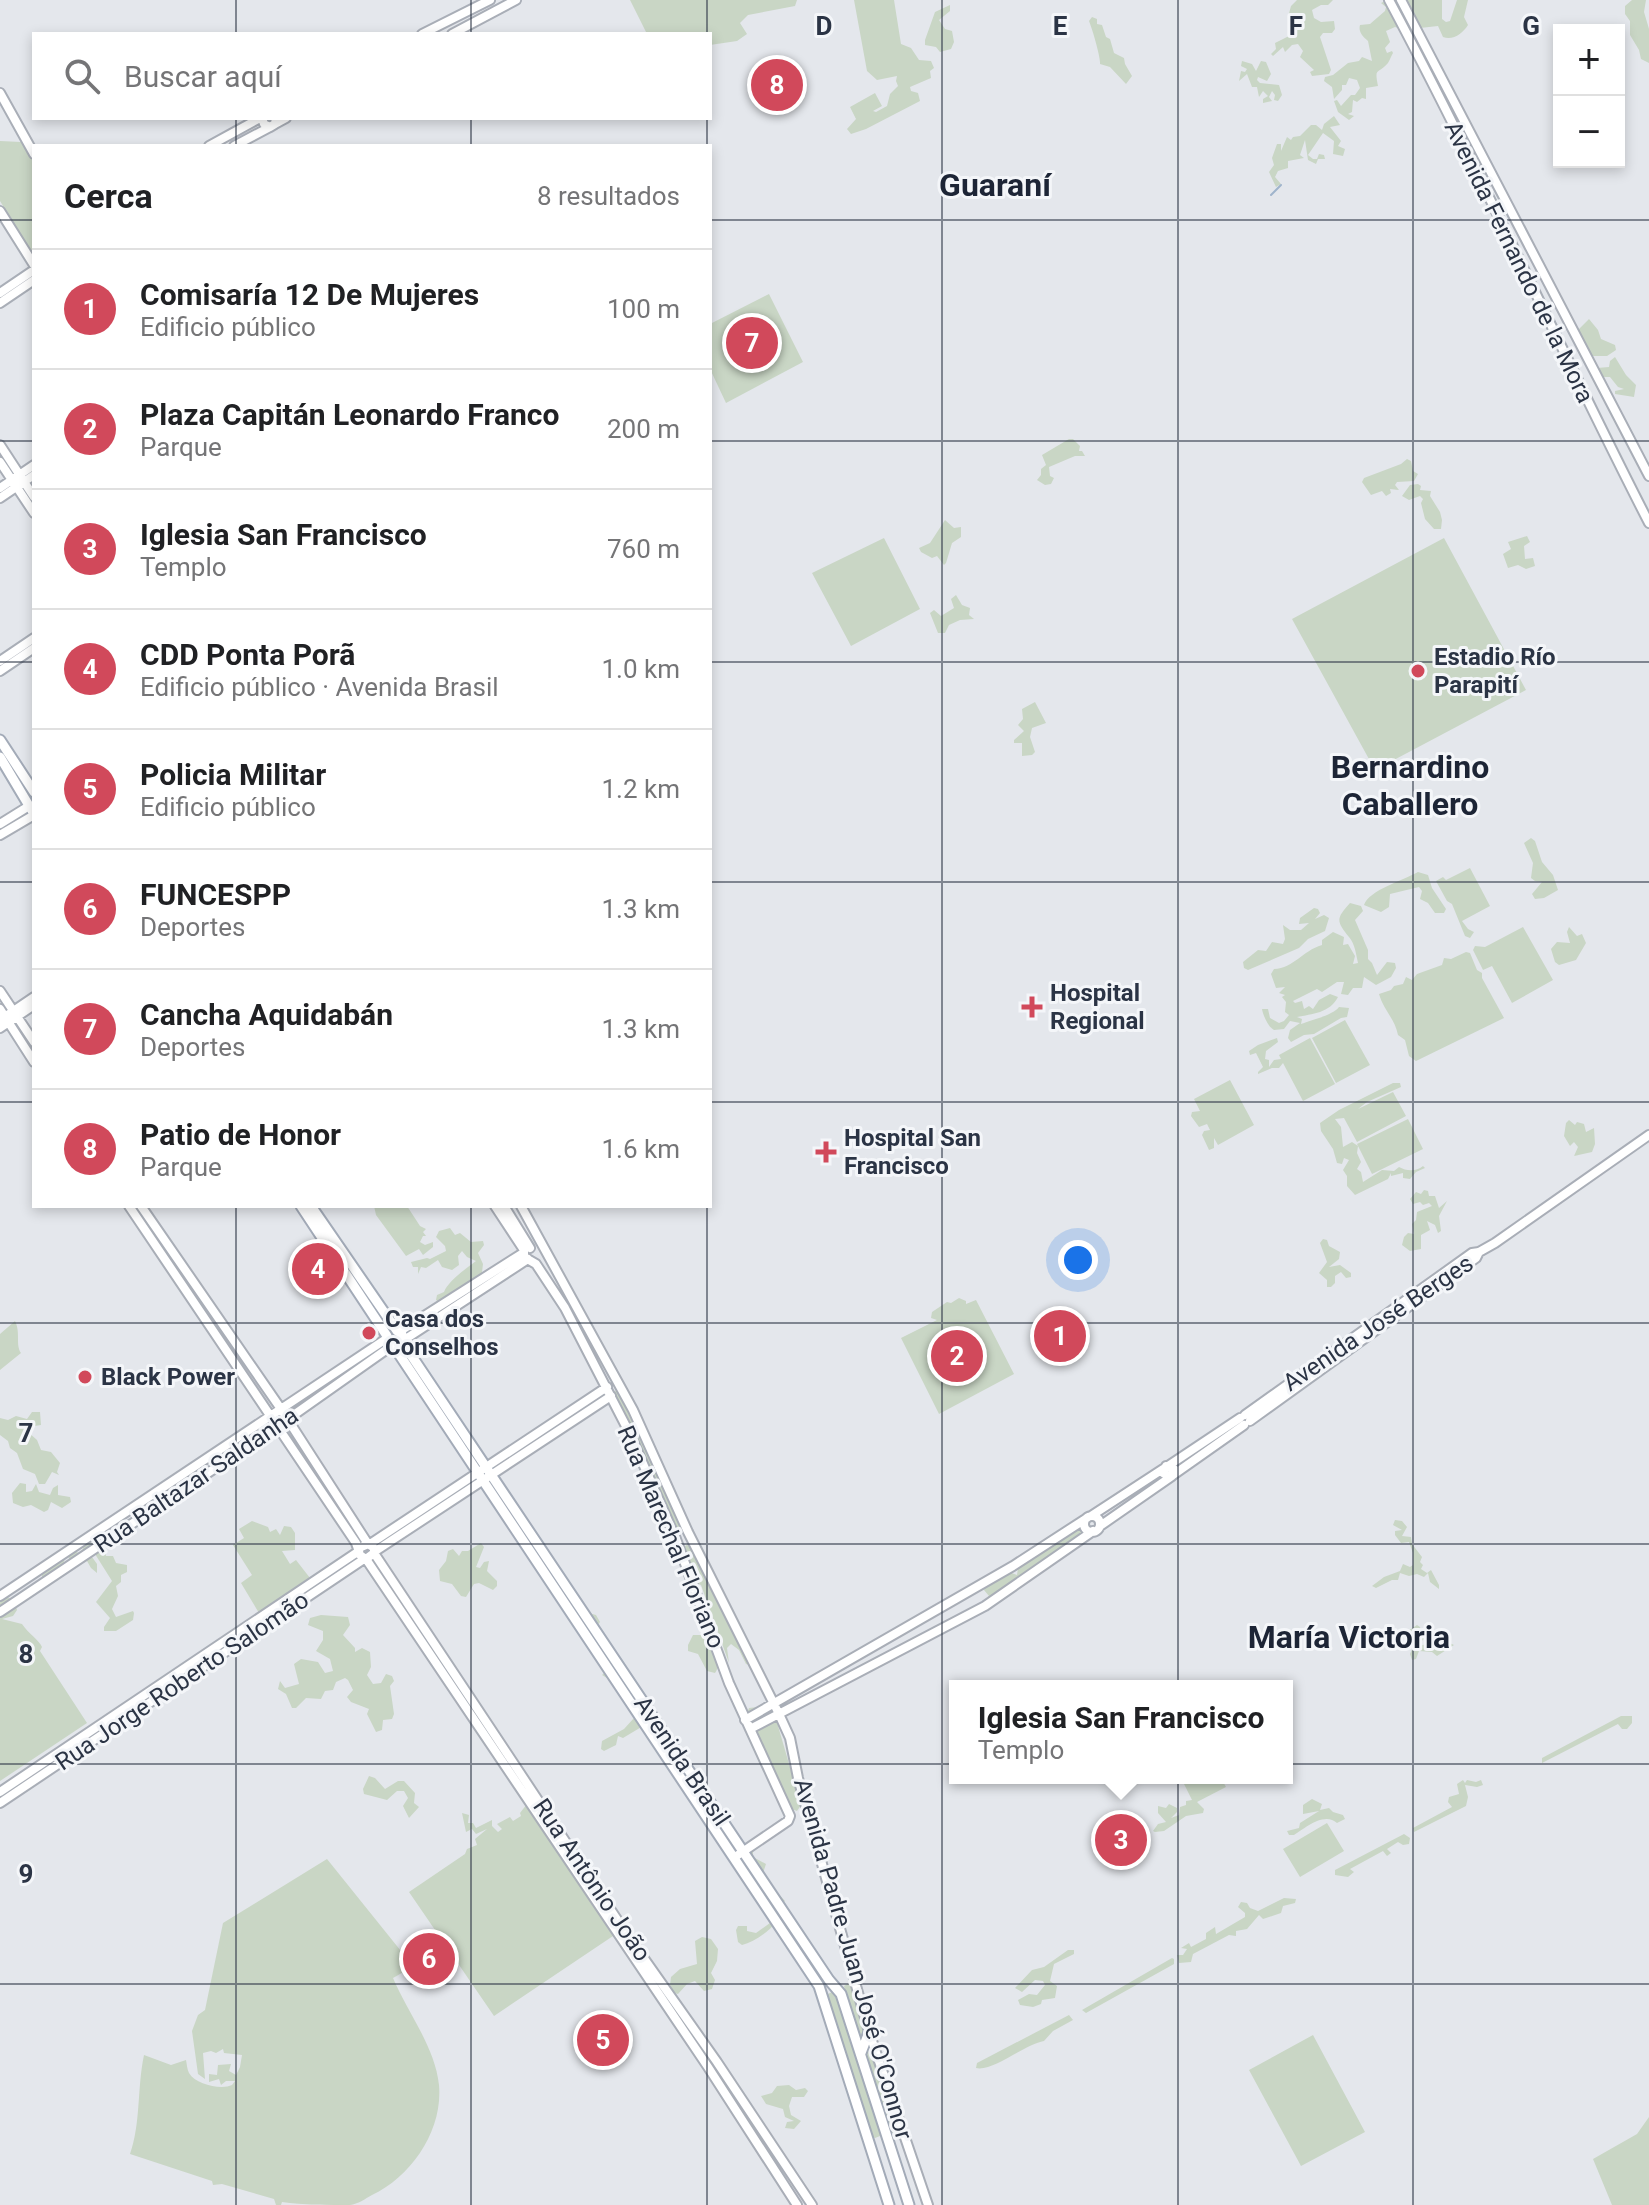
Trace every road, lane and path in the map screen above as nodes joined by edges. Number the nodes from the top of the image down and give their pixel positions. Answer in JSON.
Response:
{"nodes":[{"id":1,"x":490,"y":0,"type":"edge"},
{"id":2,"x":516,"y":0,"type":"edge"},
{"id":3,"x":1396,"y":3,"type":"edge"},
{"id":4,"x":1406,"y":22,"type":"junction"},
{"id":5,"x":426,"y":32,"type":"edge"},
{"id":6,"x":456,"y":32,"type":"edge"},
{"id":7,"x":0,"y":93,"type":"edge"},
{"id":8,"x":257,"y":120,"type":"edge"},
{"id":9,"x":274,"y":123,"type":"edge"},
{"id":10,"x":213,"y":144,"type":"edge"},
{"id":11,"x":237,"y":144,"type":"edge"},
{"id":12,"x":32,"y":150,"type":"edge"},
{"id":13,"x":0,"y":211,"type":"edge"},
{"id":14,"x":32,"y":270,"type":"edge"},
{"id":15,"x":32,"y":273,"type":"edge"},
{"id":16,"x":32,"y":273,"type":"edge"},
{"id":17,"x":0,"y":293,"type":"edge"},
{"id":18,"x":0,"y":303,"type":"edge"},
{"id":19,"x":0,"y":445,"type":"edge"},
{"id":20,"x":0,"y":462,"type":"edge"},
{"id":21,"x":32,"y":467,"type":"edge"},
{"id":22,"x":32,"y":476,"type":"edge"},
{"id":23,"x":1649,"y":476,"type":"edge"},
{"id":24,"x":18,"y":481,"type":"junction"},
{"id":25,"x":0,"y":488,"type":"edge"},
{"id":26,"x":32,"y":495,"type":"edge"},
{"id":27,"x":0,"y":498,"type":"edge"},
{"id":28,"x":32,"y":509,"type":"edge"},
{"id":29,"x":1649,"y":523,"type":"edge"},
{"id":30,"x":32,"y":644,"type":"edge"},
{"id":31,"x":32,"y":644,"type":"edge"},
{"id":32,"x":0,"y":661,"type":"edge"},
{"id":33,"x":0,"y":671,"type":"edge"},
{"id":34,"x":0,"y":740,"type":"edge"},
{"id":35,"x":0,"y":757,"type":"edge"},
{"id":36,"x":32,"y":789,"type":"edge"},
{"id":37,"x":32,"y":807,"type":"edge"},
{"id":38,"x":0,"y":824,"type":"edge"},
{"id":39,"x":0,"y":835,"type":"edge"},
{"id":40,"x":0,"y":991,"type":"edge"},
{"id":41,"x":32,"y":999,"type":"edge"},
{"id":42,"x":32,"y":1006,"type":"edge"},
{"id":43,"x":16,"y":1014,"type":"junction"},
{"id":44,"x":3,"y":1017,"type":"edge"},
{"id":45,"x":0,"y":1028,"type":"edge"},
{"id":46,"x":32,"y":1039,"type":"edge"},
{"id":47,"x":32,"y":1059,"type":"edge"},
{"id":48,"x":1649,"y":1135,"type":"edge"},
{"id":49,"x":130,"y":1208,"type":"edge"},
{"id":50,"x":142,"y":1208,"type":"edge"},
{"id":51,"x":309,"y":1208,"type":"edge"},
{"id":52,"x":496,"y":1208,"type":"edge"},
{"id":53,"x":505,"y":1208,"type":"edge"},
{"id":54,"x":522,"y":1208,"type":"edge"},
{"id":55,"x":529,"y":1256,"type":"junction"},
{"id":56,"x":395,"y":1340,"type":"junction"},
{"id":57,"x":609,"y":1392,"type":"junction"},
{"id":58,"x":281,"y":1409,"type":"junction"},
{"id":59,"x":563,"y":1415,"type":"junction"},
{"id":60,"x":272,"y":1416,"type":"junction"},
{"id":61,"x":288,"y":1419,"type":"junction"},
{"id":62,"x":1245,"y":1420,"type":"junction"},
{"id":63,"x":569,"y":1424,"type":"junction"},
{"id":64,"x":278,"y":1426,"type":"junction"},
{"id":65,"x":521,"y":1443,"type":"junction"},
{"id":66,"x":527,"y":1451,"type":"junction"},
{"id":67,"x":1166,"y":1467,"type":"junction"},
{"id":68,"x":484,"y":1473,"type":"junction"},
{"id":69,"x":1172,"y":1476,"type":"junction"},
{"id":70,"x":1089,"y":1517,"type":"junction"},
{"id":71,"x":1096,"y":1528,"type":"junction"},
{"id":72,"x":77,"y":1546,"type":"junction"},
{"id":73,"x":367,"y":1551,"type":"junction"},
{"id":74,"x":84,"y":1555,"type":"junction"},
{"id":75,"x":0,"y":1596,"type":"edge"},
{"id":76,"x":0,"y":1612,"type":"edge"},
{"id":77,"x":194,"y":1667,"type":"junction"},
{"id":78,"x":774,"y":1703,"type":"junction"},
{"id":79,"x":779,"y":1714,"type":"junction"},
{"id":80,"x":745,"y":1720,"type":"junction"},
{"id":81,"x":750,"y":1729,"type":"junction"},
{"id":82,"x":0,"y":1792,"type":"edge"},
{"id":83,"x":0,"y":1803,"type":"edge"},
{"id":84,"x":739,"y":1855,"type":"junction"},
{"id":85,"x":670,"y":2002,"type":"junction"},
{"id":86,"x":869,"y":2032,"type":"junction"},
{"id":87,"x":861,"y":2053,"type":"junction"},
{"id":88,"x":745,"y":2102,"type":"junction"},
{"id":89,"x":734,"y":2109,"type":"junction"},
{"id":90,"x":797,"y":2205,"type":"edge"},
{"id":91,"x":812,"y":2205,"type":"edge"},
{"id":92,"x":889,"y":2205,"type":"edge"},
{"id":93,"x":909,"y":2205,"type":"edge"},
{"id":94,"x":928,"y":2205,"type":"edge"}],
"edges":[{"from":1,"to":5,"type":"main road"},
{"from":2,"to":6,"type":"main road"},
{"from":3,"to":4,"type":"main road","name":"Avenida Fernando de la Mora"},
{"from":4,"to":23,"type":"main road","name":"Avenida Fernando de la Mora"},
{"from":4,"to":29,"type":"main road","name":"Avenida Fernando de la Mora"},
{"from":7,"to":12,"type":"main road"},
{"from":8,"to":10,"type":"main road"},
{"from":9,"to":11,"type":"main road"},
{"from":13,"to":14,"type":"main road"},
{"from":15,"to":17,"type":"main road"},
{"from":16,"to":18,"type":"main road"},
{"from":19,"to":24,"type":"main road"},
{"from":20,"to":24,"type":"main road"},
{"from":21,"to":24,"type":"main road"},
{"from":22,"to":24,"type":"main road"},
{"from":24,"to":25,"type":"main road"},
{"from":24,"to":26,"type":"main road"},
{"from":24,"to":27,"type":"main road"},
{"from":24,"to":28,"type":"main road"},
{"from":30,"to":32,"type":"main road"},
{"from":31,"to":33,"type":"main road"},
{"from":34,"to":36,"type":"main road"},
{"from":35,"to":37,"type":"main road"},
{"from":37,"to":38,"type":"main road"},
{"from":37,"to":39,"type":"main road"},
{"from":40,"to":43,"type":"main road"},
{"from":41,"to":43,"type":"main road"},
{"from":42,"to":43,"type":"main road"},
{"from":43,"to":44,"type":"main road"},
{"from":43,"to":46,"type":"main road"},
{"from":44,"to":45,"type":"main road"},
{"from":44,"to":47,"type":"main road"},
{"from":48,"to":62,"type":"main road","name":"Avenida José Berges"},
{"from":49,"to":60,"type":"main road","name":"Rua Antônio João"},
{"from":50,"to":58,"type":"main road","name":"Rua Antônio João"},
{"from":51,"to":56,"type":"main road","name":"Avenida Brasil"},
{"from":52,"to":55,"type":"main road"},
{"from":53,"to":55,"type":"main road"},
{"from":54,"to":78,"type":"main road","name":"Avenida Padre Juan José O'Connor"},
{"from":55,"to":56,"type":"main road","name":"Rua Baltazar Saldanha"},
{"from":55,"to":57,"type":"main road","name":"Rua Marechal Floriano"},
{"from":56,"to":58,"type":"main road","name":"Rua Baltazar Saldanha"},
{"from":56,"to":61,"type":"main road","name":"Rua Baltazar Saldanha"},
{"from":56,"to":68,"type":"main road","name":"Avenida Brasil"},
{"from":57,"to":59,"type":"main road","name":"Rua Jorge Roberto Salomão"},
{"from":57,"to":63,"type":"main road","name":"Rua Jorge Roberto Salomão"},
{"from":57,"to":80,"type":"main road","name":"Rua Marechal Floriano"},
{"from":58,"to":60,"type":"main road","name":"Rua Baltazar Saldanha"},
{"from":58,"to":61,"type":"main road","name":"Rua Antônio João"},
{"from":59,"to":63,"type":"main road"},
{"from":59,"to":65,"type":"main road","name":"Rua Jorge Roberto Salomão"},
{"from":60,"to":64,"type":"main road","name":"Rua Antônio João"},
{"from":60,"to":72,"type":"main road","name":"Rua Baltazar Saldanha"},
{"from":61,"to":64,"type":"main road","name":"Rua Baltazar Saldanha"},
{"from":61,"to":73,"type":"main road","name":"Rua Antônio João"},
{"from":62,"to":67,"type":"main road","name":"Avenida José Berges"},
{"from":62,"to":69,"type":"main road","name":"Avenida José Berges"},
{"from":63,"to":66,"type":"main road","name":"Rua Jorge Roberto Salomão"},
{"from":64,"to":73,"type":"main road","name":"Rua Antônio João"},
{"from":64,"to":74,"type":"main road","name":"Rua Baltazar Saldanha"},
{"from":65,"to":66,"type":"main road"},
{"from":65,"to":68,"type":"main road","name":"Rua Jorge Roberto Salomão"},
{"from":66,"to":68,"type":"main road","name":"Rua Jorge Roberto Salomão"},
{"from":67,"to":69,"type":"main road"},
{"from":67,"to":70,"type":"main road","name":"Avenida José Berges"},
{"from":68,"to":73,"type":"main road","name":"Rua Jorge Roberto Salomão"},
{"from":68,"to":84,"type":"main road","name":"Avenida Brasil"},
{"from":69,"to":71,"type":"main road","name":"Avenida José Berges"},
{"from":70,"to":71,"type":"main road"},
{"from":70,"to":78,"type":"main road","name":"Avenida José Berges"},
{"from":71,"to":79,"type":"main road","name":"Avenida José Berges"},
{"from":72,"to":74,"type":"main road"},
{"from":72,"to":75,"type":"main road","name":"Rua Baltazar Saldanha"},
{"from":73,"to":77,"type":"main road","name":"Rua Jorge Roberto Salomão"},
{"from":73,"to":85,"type":"main road","name":"Rua Antônio João"},
{"from":74,"to":76,"type":"main road","name":"Rua Baltazar Saldanha"},
{"from":77,"to":82,"type":"main road","name":"Rua Jorge Roberto Salomão"},
{"from":77,"to":83,"type":"main road","name":"Rua Jorge Roberto Salomão"},
{"from":78,"to":79,"type":"main road","name":"Avenida Padre Juan José O'Connor"},
{"from":78,"to":80,"type":"main road","name":"Avenida José Berges"},
{"from":79,"to":81,"type":"main road","name":"Avenida José Berges"},
{"from":79,"to":86,"type":"main road","name":"Avenida Padre Juan José O'Connor"},
{"from":80,"to":81,"type":"main road","name":"Rua Marechal Floriano"},
{"from":81,"to":84,"type":"main road","name":"Rua Marechal Floriano"},
{"from":84,"to":87,"type":"main road","name":"Avenida Brasil"},
{"from":84,"to":92,"type":"main road","name":"Avenida Brasil"},
{"from":85,"to":88,"type":"main road","name":"Rua Antônio João"},
{"from":85,"to":89,"type":"main road","name":"Rua Antônio João"},
{"from":86,"to":87,"type":"main road"},
{"from":86,"to":94,"type":"main road","name":"Avenida Padre Juan José O'Connor"},
{"from":87,"to":93,"type":"main road","name":"Avenida Brasil"},
{"from":88,"to":89,"type":"main road"},
{"from":88,"to":91,"type":"main road","name":"Rua Antônio João"},
{"from":89,"to":90,"type":"main road","name":"Rua Antônio João"}]}
